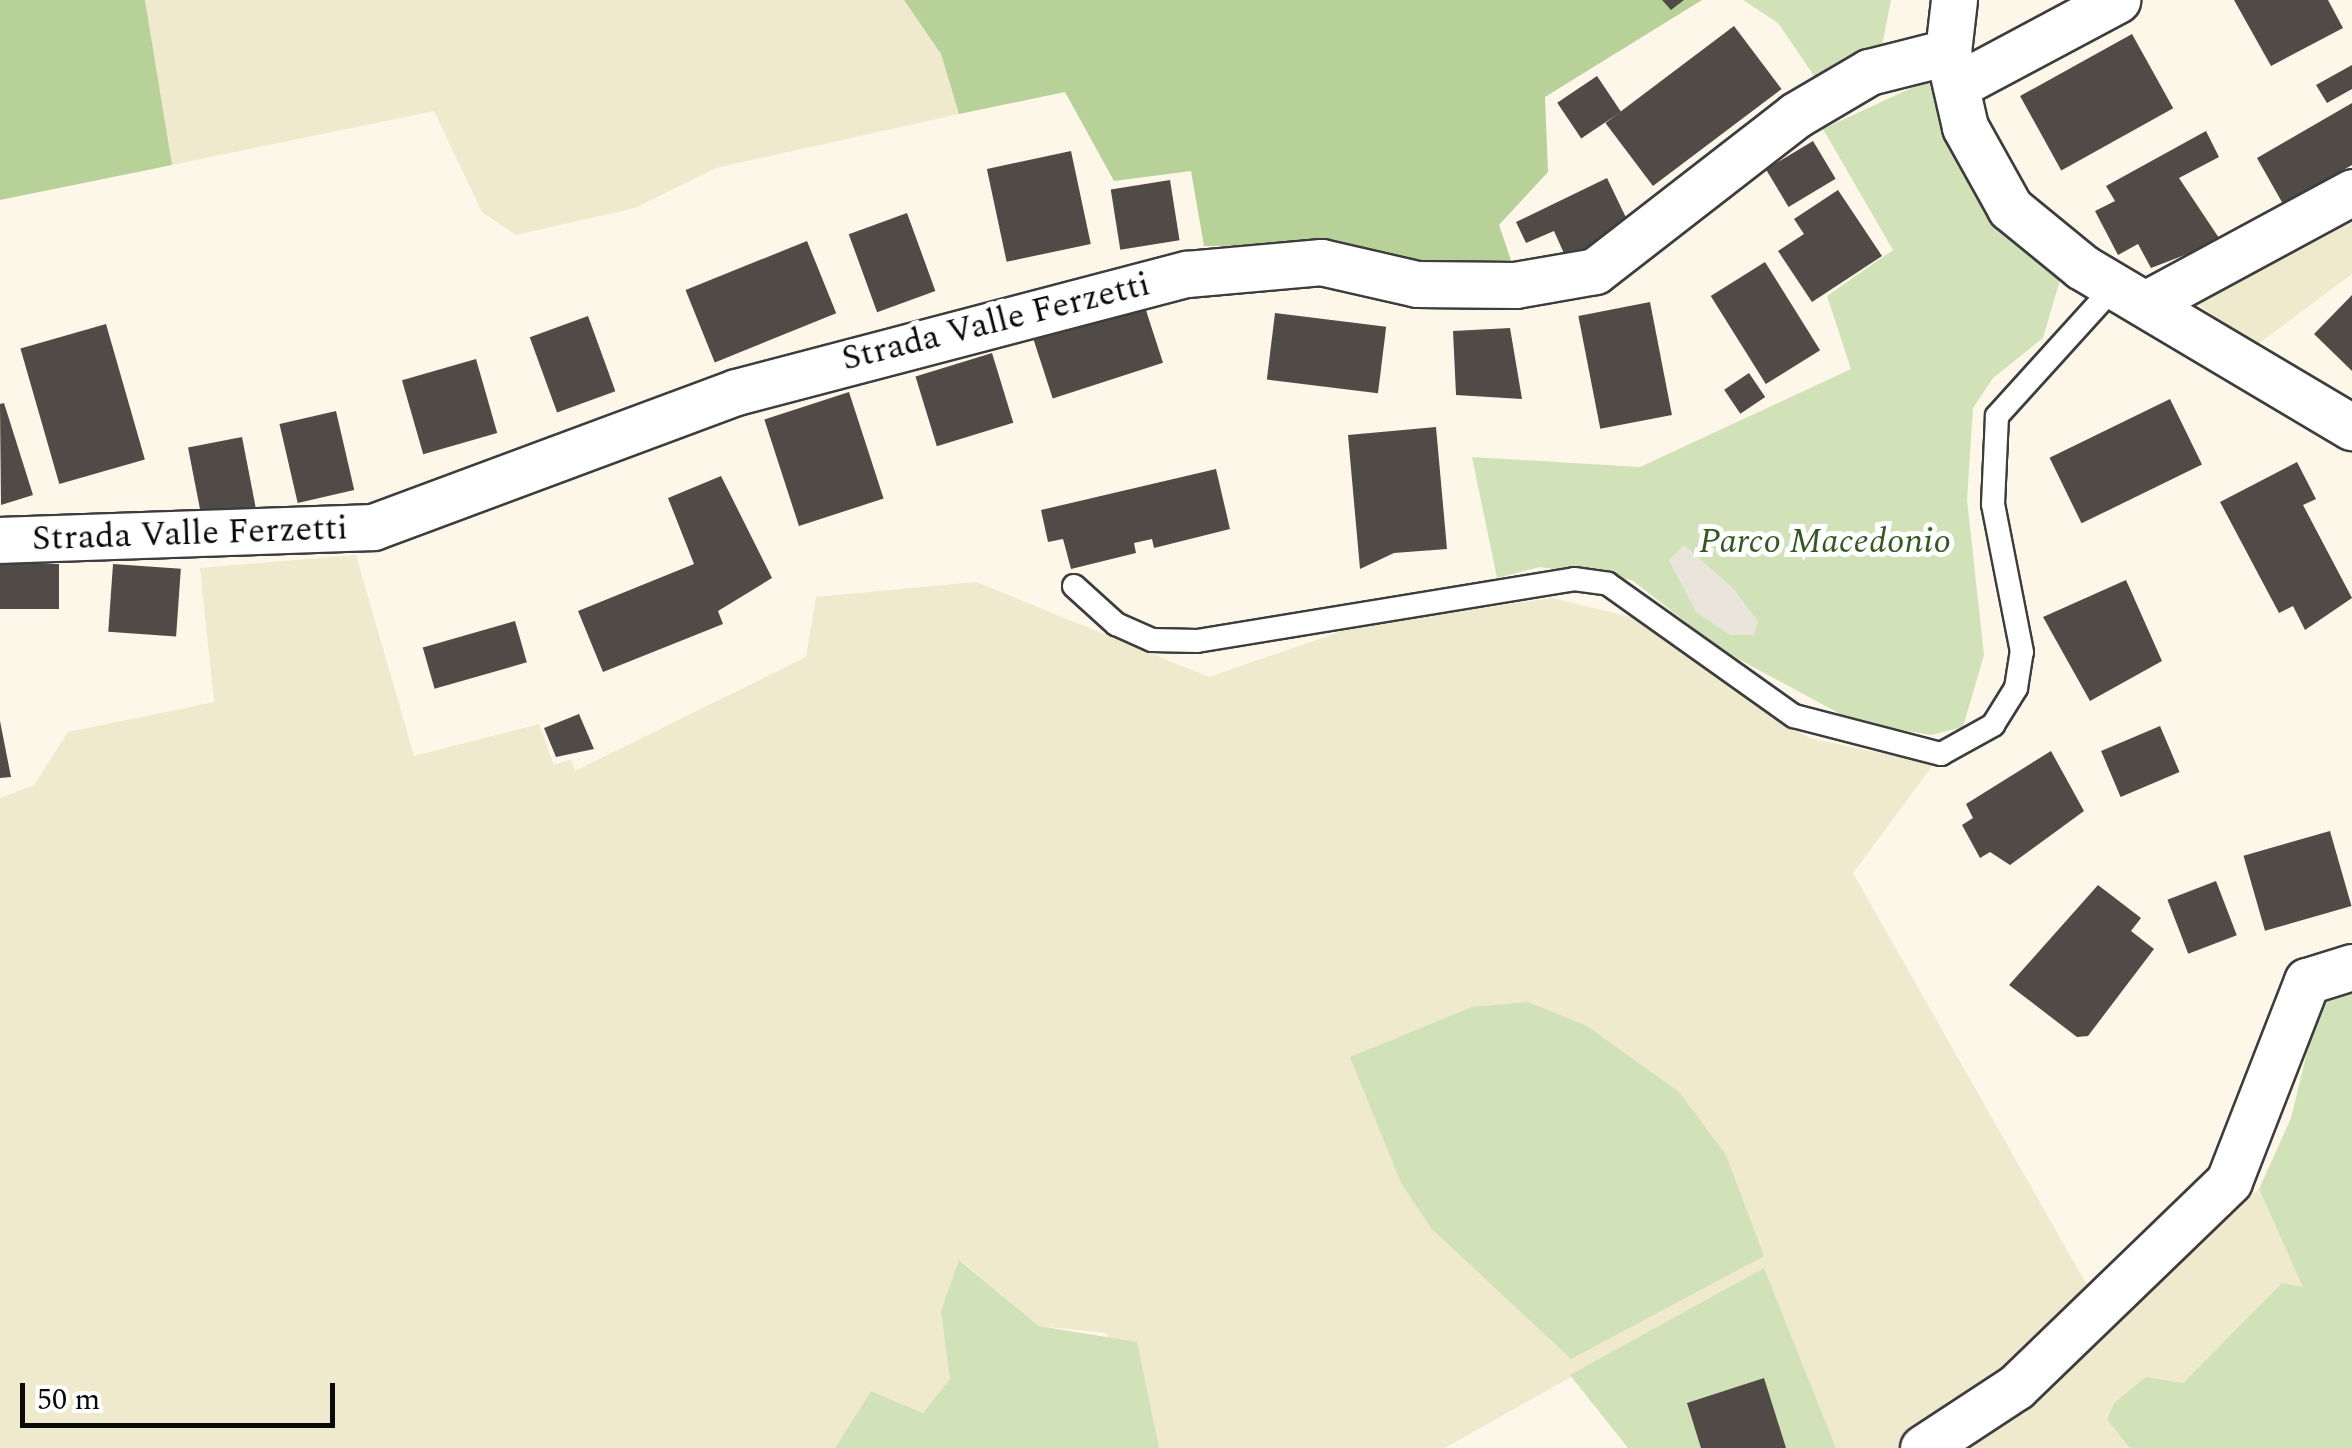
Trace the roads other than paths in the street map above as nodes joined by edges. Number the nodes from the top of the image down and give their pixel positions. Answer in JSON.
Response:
{"nodes":[{"id":1,"x":1954,"y":0,"type":"edge"},
{"id":2,"x":2117,"y":0,"type":"edge"},
{"id":3,"x":1952,"y":69,"type":"junction"},
{"id":4,"x":2352,"y":192,"type":"edge"},
{"id":5,"x":2131,"y":294,"type":"junction"},
{"id":6,"x":2352,"y":428,"type":"edge"},
{"id":7,"x":0,"y":540,"type":"edge"},
{"id":8,"x":1074,"y":586,"type":"dead end"},
{"id":9,"x":2352,"y":967,"type":"edge"},
{"id":10,"x":1923,"y":1448,"type":"edge"}],
"edges":[{"from":1,"to":3,"type":"street"},
{"from":2,"to":3,"type":"street","name":"Strada Valle Ferzetti"},
{"from":3,"to":5,"type":"street"},
{"from":3,"to":7,"type":"street","name":"Strada Valle Ferzetti"},
{"from":4,"to":5,"type":"street"},
{"from":5,"to":6,"type":"street"},
{"from":5,"to":8,"type":"lane"},
{"from":9,"to":10,"type":"street"}]}
